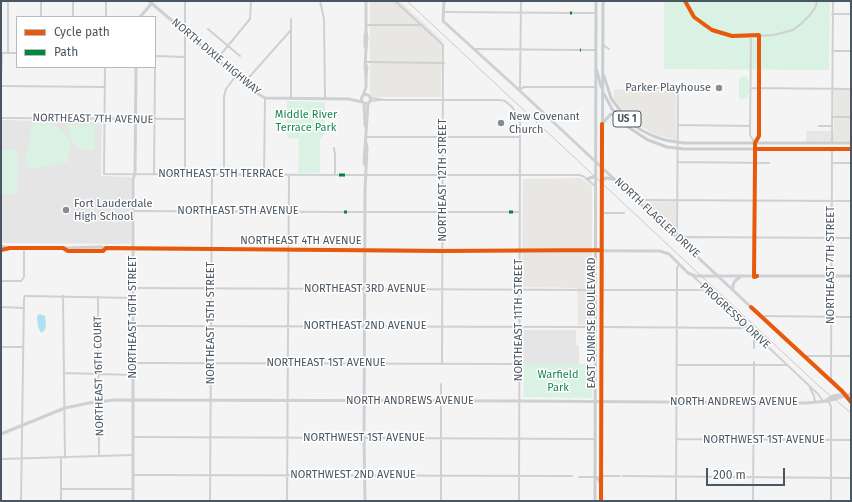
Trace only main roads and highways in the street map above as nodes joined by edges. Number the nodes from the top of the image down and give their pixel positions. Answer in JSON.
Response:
{"nodes":[{"id":1,"x":603,"y":1,"type":"edge"},
{"id":2,"x":596,"y":3,"type":"edge"},
{"id":3,"x":603,"y":13,"type":"junction"},
{"id":4,"x":596,"y":62,"type":"junction"},
{"id":5,"x":602,"y":68,"type":"junction"},
{"id":6,"x":602,"y":90,"type":"junction"},
{"id":7,"x":618,"y":117,"type":"junction"},
{"id":8,"x":602,"y":124,"type":"junction"},
{"id":9,"x":832,"y":143,"type":"junction"},
{"id":10,"x":840,"y":143,"type":"junction"},
{"id":11,"x":851,"y":143,"type":"edge"},
{"id":12,"x":822,"y":149,"type":"junction"},
{"id":13,"x":832,"y":149,"type":"junction"},
{"id":14,"x":851,"y":149,"type":"edge"},
{"id":15,"x":596,"y":176,"type":"junction"},
{"id":16,"x":587,"y":179,"type":"road end"},
{"id":17,"x":614,"y":179,"type":"road end"},
{"id":18,"x":602,"y":181,"type":"junction"},
{"id":19,"x":596,"y":187,"type":"junction"},
{"id":20,"x":602,"y":196,"type":"junction"},
{"id":21,"x":596,"y":319,"type":"junction"},
{"id":22,"x":596,"y":327,"type":"junction"},
{"id":23,"x":602,"y":327,"type":"junction"},
{"id":24,"x":602,"y":336,"type":"junction"},
{"id":25,"x":595,"y":477,"type":"junction"},
{"id":26,"x":601,"y":487,"type":"junction"},
{"id":27,"x":595,"y":501,"type":"edge"},
{"id":28,"x":601,"y":501,"type":"edge"}],
"edges":[{"from":1,"to":3,"type":"main road","number":"US 1"},
{"from":2,"to":3,"type":"main road"},
{"from":2,"to":4,"type":"main road"},
{"from":3,"to":5,"type":"main road","number":"US 1"},
{"from":4,"to":6,"type":"main road"},
{"from":4,"to":15,"type":"main road","name":"EAST SUNRISE BOULEVARD"},
{"from":5,"to":6,"type":"main road","name":"EAST SUNRISE BOULEVARD"},
{"from":5,"to":9,"type":"main road","number":"US 1"},
{"from":6,"to":7,"type":"main road","number":"US 1"},
{"from":6,"to":8,"type":"main road","name":"EAST SUNRISE BOULEVARD"},
{"from":7,"to":8,"type":"main road"},
{"from":7,"to":12,"type":"main road","number":"US 1"},
{"from":8,"to":18,"type":"main road","name":"EAST SUNRISE BOULEVARD"},
{"from":9,"to":10,"type":"main road","number":"US 1"},
{"from":9,"to":12,"type":"main road"},
{"from":10,"to":11,"type":"main road","number":"US 1"},
{"from":10,"to":13,"type":"main road"},
{"from":12,"to":13,"type":"main road","number":"US 1"},
{"from":13,"to":14,"type":"main road","number":"US 1"},
{"from":15,"to":16,"type":"main road"},
{"from":15,"to":19,"type":"main road","name":"EAST SUNRISE BOULEVARD"},
{"from":17,"to":18,"type":"main road"},
{"from":18,"to":20,"type":"main road","name":"EAST SUNRISE BOULEVARD"},
{"from":19,"to":20,"type":"main road"},
{"from":19,"to":21,"type":"main road","name":"EAST SUNRISE BOULEVARD"},
{"from":20,"to":23,"type":"main road","name":"EAST SUNRISE BOULEVARD"},
{"from":21,"to":22,"type":"main road","name":"EAST SUNRISE BOULEVARD"},
{"from":21,"to":23,"type":"main road"},
{"from":22,"to":24,"type":"main road"},
{"from":22,"to":25,"type":"main road","name":"EAST SUNRISE BOULEVARD"},
{"from":23,"to":24,"type":"main road","name":"EAST SUNRISE BOULEVARD"},
{"from":24,"to":26,"type":"main road","name":"EAST SUNRISE BOULEVARD"},
{"from":25,"to":26,"type":"main road"},
{"from":25,"to":27,"type":"main road","name":"EAST SUNRISE BOULEVARD"},
{"from":26,"to":28,"type":"main road","name":"EAST SUNRISE BOULEVARD"}]}
